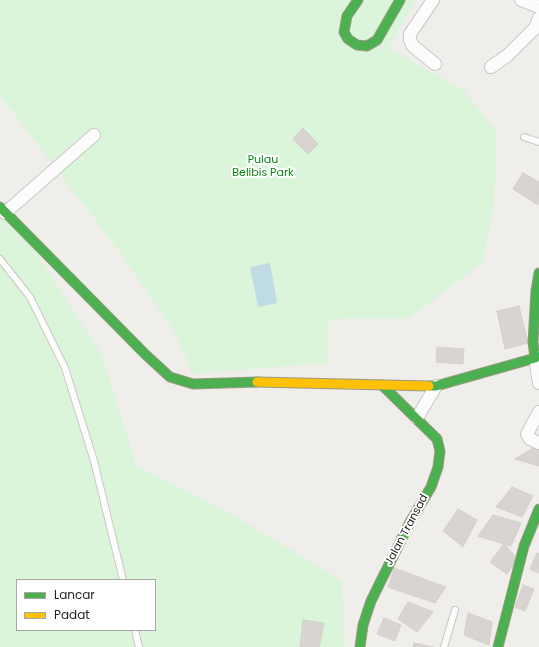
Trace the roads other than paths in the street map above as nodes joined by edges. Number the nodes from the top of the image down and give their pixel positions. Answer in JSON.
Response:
{"nodes":[{"id":1,"x":358,"y":0,"type":"edge"},
{"id":2,"x":400,"y":0,"type":"edge"},
{"id":3,"x":433,"y":0,"type":"edge"},
{"id":4,"x":521,"y":0,"type":"edge"},
{"id":5,"x":539,"y":7,"type":"edge"},
{"id":6,"x":539,"y":18,"type":"edge"},
{"id":7,"x":435,"y":64,"type":"dead end"},
{"id":8,"x":491,"y":67,"type":"dead end"},
{"id":9,"x":94,"y":135,"type":"dead end"},
{"id":10,"x":524,"y":136,"type":"dead end"},
{"id":11,"x":539,"y":142,"type":"edge"},
{"id":12,"x":3,"y":210,"type":"edge"},
{"id":13,"x":0,"y":259,"type":"edge"},
{"id":14,"x":539,"y":273,"type":"edge"},
{"id":15,"x":537,"y":358,"type":"edge"},
{"id":16,"x":539,"y":383,"type":"edge"},
{"id":17,"x":382,"y":385,"type":"junction"},
{"id":18,"x":436,"y":386,"type":"junction"},
{"id":19,"x":539,"y":412,"type":"edge"},
{"id":20,"x":417,"y":418,"type":"junction"},
{"id":21,"x":539,"y":443,"type":"edge"},
{"id":22,"x":539,"y":509,"type":"edge"},
{"id":23,"x":123,"y":579,"type":"edge"},
{"id":24,"x":455,"y":610,"type":"dead end"},
{"id":25,"x":134,"y":631,"type":"edge"},
{"id":26,"x":139,"y":647,"type":"edge"},
{"id":27,"x":360,"y":647,"type":"edge"},
{"id":28,"x":444,"y":647,"type":"edge"},
{"id":29,"x":498,"y":647,"type":"edge"}],
"edges":[{"from":1,"to":2,"type":"street"},
{"from":3,"to":7,"type":"street"},
{"from":4,"to":5,"type":"street"},
{"from":6,"to":8,"type":"street"},
{"from":9,"to":12,"type":"street"},
{"from":10,"to":11,"type":"lane"},
{"from":12,"to":17,"type":"street"},
{"from":13,"to":23,"type":"lane"},
{"from":14,"to":15,"type":"street"},
{"from":15,"to":16,"type":"street"},
{"from":15,"to":18,"type":"street"},
{"from":17,"to":18,"type":"street"},
{"from":17,"to":20,"type":"street","name":"Jalan Transad"},
{"from":18,"to":20,"type":"street"},
{"from":19,"to":21,"type":"street"},
{"from":20,"to":27,"type":"street","name":"Jalan Transad"},
{"from":22,"to":29,"type":"street"},
{"from":24,"to":28,"type":"lane"},
{"from":25,"to":26,"type":"lane"}]}
